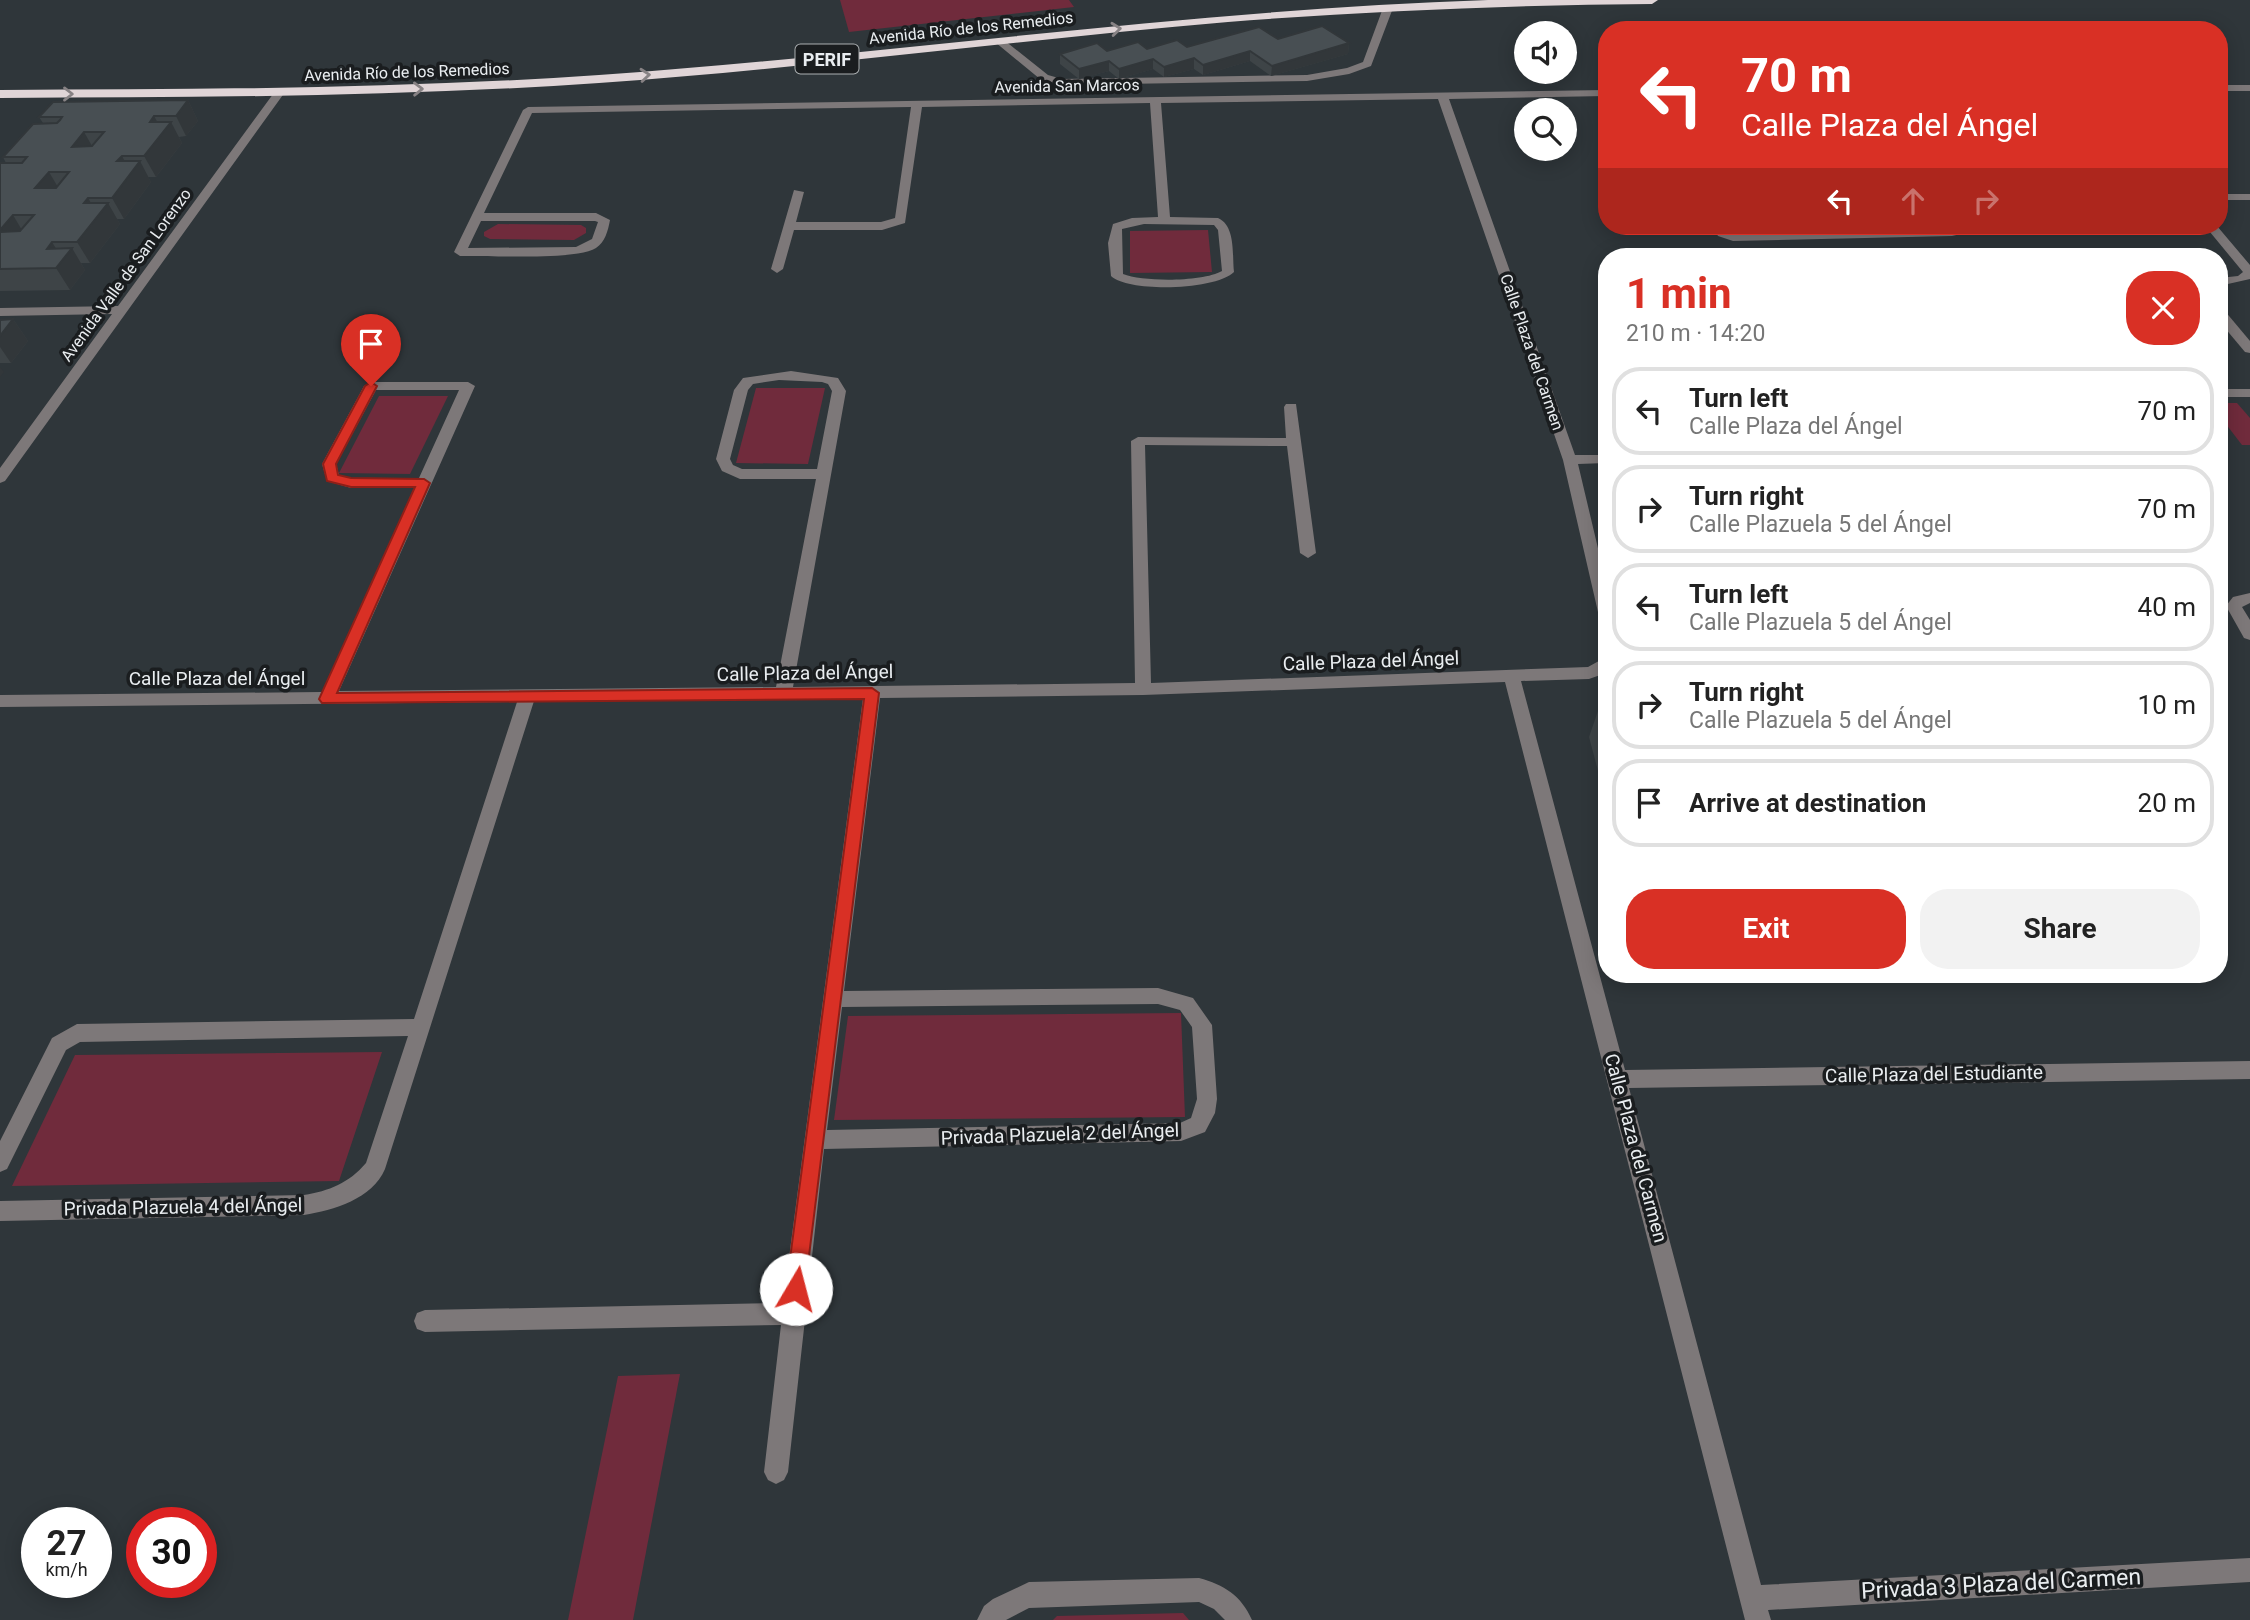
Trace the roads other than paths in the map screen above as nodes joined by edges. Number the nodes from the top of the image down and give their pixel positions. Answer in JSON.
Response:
{"nodes":[{"id":1,"x":1652,"y":0,"type":"edge"},
{"id":2,"x":1388,"y":8,"type":"junction"},
{"id":3,"x":1000,"y":42,"type":"junction"},
{"id":4,"x":1349,"y":71,"type":"junction"},
{"id":5,"x":2228,"y":88,"type":"edge"},
{"id":6,"x":2250,"y":88,"type":"edge"},
{"id":7,"x":280,"y":92,"type":"junction"},
{"id":8,"x":1598,"y":93,"type":"edge"},
{"id":9,"x":0,"y":94,"type":"edge"},
{"id":10,"x":1443,"y":97,"type":"junction"},
{"id":11,"x":1379,"y":98,"type":"junction"},
{"id":12,"x":1156,"y":101,"type":"junction"},
{"id":13,"x":917,"y":103,"type":"junction"},
{"id":14,"x":798,"y":191,"type":"dead end"},
{"id":15,"x":2228,"y":197,"type":"edge"},
{"id":16,"x":2250,"y":197,"type":"edge"},
{"id":17,"x":476,"y":217,"type":"junction"},
{"id":18,"x":1164,"y":221,"type":"junction"},
{"id":19,"x":789,"y":226,"type":"junction"},
{"id":20,"x":1728,"y":235,"type":"edge"},
{"id":21,"x":1821,"y":235,"type":"edge"},
{"id":22,"x":2218,"y":235,"type":"edge"},
{"id":23,"x":2229,"y":248,"type":"junction"},
{"id":24,"x":2250,"y":248,"type":"edge"},
{"id":25,"x":777,"y":269,"type":"dead end"},
{"id":26,"x":2250,"y":273,"type":"edge"},
{"id":27,"x":2228,"y":281,"type":"edge"},
{"id":28,"x":122,"y":310,"type":"junction"},
{"id":29,"x":0,"y":312,"type":"edge"},
{"id":30,"x":2228,"y":323,"type":"edge"},
{"id":31,"x":2250,"y":349,"type":"edge"},
{"id":32,"x":2228,"y":394,"type":"edge"},
{"id":33,"x":2247,"y":397,"type":"edge"},
{"id":34,"x":1291,"y":407,"type":"dead end"},
{"id":35,"x":1293,"y":442,"type":"junction"},
{"id":36,"x":1598,"y":459,"type":"edge"},
{"id":37,"x":1570,"y":460,"type":"junction"},
{"id":38,"x":825,"y":474,"type":"junction"},
{"id":39,"x":0,"y":478,"type":"edge"},
{"id":40,"x":424,"y":483,"type":"junction"},
{"id":41,"x":1308,"y":553,"type":"dead end"},
{"id":42,"x":1598,"y":578,"type":"edge"},
{"id":43,"x":2250,"y":598,"type":"edge"},
{"id":44,"x":2250,"y":634,"type":"edge"},
{"id":45,"x":1598,"y":670,"type":"edge"},
{"id":46,"x":1512,"y":677,"type":"junction"},
{"id":47,"x":1143,"y":689,"type":"junction"},
{"id":48,"x":872,"y":693,"type":"junction"},
{"id":49,"x":783,"y":694,"type":"junction"},
{"id":50,"x":527,"y":697,"type":"junction"},
{"id":51,"x":327,"y":699,"type":"junction"},
{"id":52,"x":0,"y":701,"type":"edge"},
{"id":53,"x":834,"y":999,"type":"junction"},
{"id":54,"x":419,"y":1027,"type":"junction"},
{"id":55,"x":2250,"y":1070,"type":"edge"},
{"id":56,"x":1618,"y":1079,"type":"junction"},
{"id":57,"x":817,"y":1140,"type":"junction"},
{"id":58,"x":0,"y":1162,"type":"edge"},
{"id":59,"x":0,"y":1211,"type":"edge"},
{"id":60,"x":793,"y":1314,"type":"junction"},
{"id":61,"x":425,"y":1321,"type":"dead end"},
{"id":62,"x":776,"y":1472,"type":"dead end"},
{"id":63,"x":2250,"y":1570,"type":"edge"},
{"id":64,"x":1755,"y":1609,"type":"edge"},
{"id":65,"x":990,"y":1620,"type":"edge"},
{"id":66,"x":1239,"y":1620,"type":"edge"}],
"edges":[{"from":1,"to":2,"type":"highway","name":"Avenida Río de los Remedios","number":"PERIF"},
{"from":3,"to":2,"type":"highway","name":"Avenida Río de los Remedios","number":"PERIF","one_way":true},
{"from":2,"to":4,"type":"street"},
{"from":3,"to":4,"type":"street"},
{"from":7,"to":3,"type":"highway","name":"Avenida Río de los Remedios","number":"PERIF","one_way":true},
{"from":4,"to":11,"type":"street"},
{"from":5,"to":6,"type":"street"},
{"from":9,"to":7,"type":"highway","name":"Avenida Río de los Remedios","number":"PERIF","one_way":true},
{"from":7,"to":28,"type":"street","name":"Avenida Valle de San Lorenzo"},
{"from":8,"to":10,"type":"street","name":"Avenida San Marcos"},
{"from":10,"to":11,"type":"street","name":"Avenida San Marcos"},
{"from":10,"to":37,"type":"street","name":"Calle Plaza del Carmen"},
{"from":11,"to":12,"type":"street","name":"Avenida San Marcos"},
{"from":12,"to":13,"type":"street","name":"Avenida San Marcos"},
{"from":12,"to":18,"type":"street"},
{"from":13,"to":17,"type":"street","name":"Avenida San Marcos"},
{"from":13,"to":19,"type":"street"},
{"from":14,"to":19,"type":"street"},
{"from":15,"to":16,"type":"street"},
{"from":17,"to":17,"type":"street"},
{"from":18,"to":18,"type":"street"},
{"from":19,"to":25,"type":"street"},
{"from":20,"to":21,"type":"street"},
{"from":22,"to":23,"type":"street"},
{"from":23,"to":24,"type":"street"},
{"from":23,"to":26,"type":"street"},
{"from":26,"to":27,"type":"street"},
{"from":28,"to":29,"type":"street"},
{"from":28,"to":39,"type":"street","name":"Avenida Valle de San Lorenzo"},
{"from":30,"to":31,"type":"street"},
{"from":32,"to":33,"type":"street"},
{"from":34,"to":35,"type":"street"},
{"from":35,"to":41,"type":"street"},
{"from":35,"to":47,"type":"street"},
{"from":36,"to":37,"type":"street"},
{"from":37,"to":42,"type":"street","name":"Calle Plaza del Carmen"},
{"from":38,"to":38,"type":"street"},
{"from":38,"to":49,"type":"street"},
{"from":40,"to":40,"type":"street"},
{"from":40,"to":51,"type":"street"},
{"from":43,"to":44,"type":"street"},
{"from":45,"to":46,"type":"street","name":"Calle Plaza del Ángel"},
{"from":46,"to":47,"type":"street","name":"Calle Plaza del Ángel"},
{"from":46,"to":56,"type":"street","name":"Calle Plaza del Carmen"},
{"from":47,"to":48,"type":"street","name":"Calle Plaza del Ángel"},
{"from":48,"to":49,"type":"street","name":"Calle Plaza del Ángel"},
{"from":48,"to":53,"type":"street"},
{"from":49,"to":50,"type":"street","name":"Calle Plaza del Ángel"},
{"from":50,"to":51,"type":"street","name":"Calle Plaza del Ángel"},
{"from":50,"to":54,"type":"street","name":"Privada Plazuela 4 del Ángel"},
{"from":51,"to":52,"type":"street","name":"Calle Plaza del Ángel"},
{"from":53,"to":57,"type":"street"},
{"from":53,"to":57,"type":"street","name":"Privada Plazuela 2 del Ángel"},
{"from":54,"to":58,"type":"street"},
{"from":54,"to":59,"type":"street","name":"Privada Plazuela 4 del Ángel"},
{"from":55,"to":56,"type":"street","name":"Calle Plaza del Estudiante"},
{"from":56,"to":64,"type":"street","name":"Calle Plaza del Carmen"},
{"from":57,"to":60,"type":"street"},
{"from":60,"to":61,"type":"street"},
{"from":60,"to":62,"type":"street"},
{"from":63,"to":64,"type":"street","name":"Privada 3 Plaza del Carmen"},
{"from":65,"to":66,"type":"street"}]}
